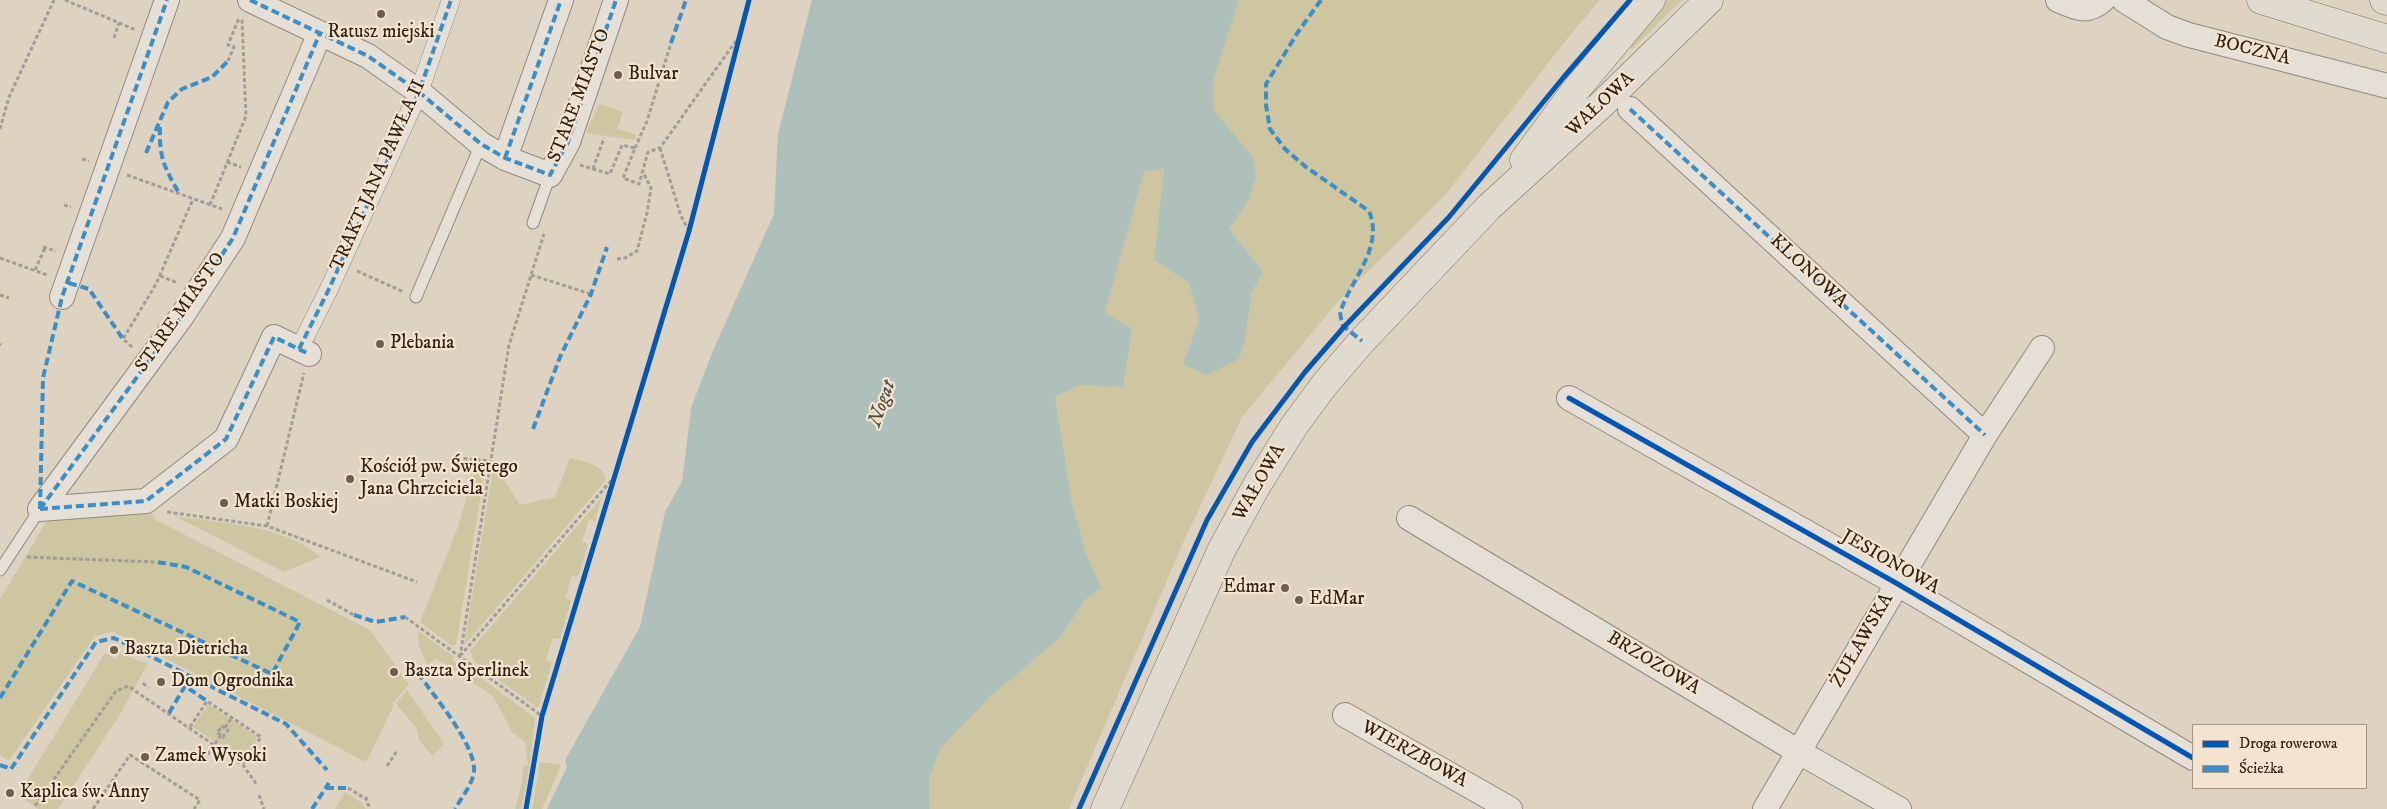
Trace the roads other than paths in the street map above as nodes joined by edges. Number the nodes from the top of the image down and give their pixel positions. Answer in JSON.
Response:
{"nodes":[{"id":1,"x":168,"y":0,"type":"edge"},
{"id":2,"x":250,"y":0,"type":"edge"},
{"id":3,"x":451,"y":0,"type":"edge"},
{"id":4,"x":561,"y":0,"type":"edge"},
{"id":5,"x":616,"y":0,"type":"edge"},
{"id":6,"x":1652,"y":0,"type":"edge"},
{"id":7,"x":1709,"y":0,"type":"edge"},
{"id":8,"x":2058,"y":0,"type":"edge"},
{"id":9,"x":2103,"y":0,"type":"edge"},
{"id":10,"x":2124,"y":0,"type":"edge"},
{"id":11,"x":2261,"y":0,"type":"edge"},
{"id":12,"x":320,"y":33,"type":"junction"},
{"id":13,"x":2387,"y":39,"type":"edge"},
{"id":14,"x":2387,"y":86,"type":"edge"},
{"id":15,"x":419,"y":92,"type":"junction"},
{"id":16,"x":1630,"y":109,"type":"dead end"},
{"id":17,"x":481,"y":144,"type":"junction"},
{"id":18,"x":506,"y":158,"type":"junction"},
{"id":19,"x":550,"y":175,"type":"junction"},
{"id":20,"x":1489,"y":207,"type":"junction"},
{"id":21,"x":533,"y":223,"type":"dead end"},
{"id":22,"x":66,"y":290,"type":"road end"},
{"id":23,"x":416,"y":297,"type":"road end"},
{"id":24,"x":2042,"y":348,"type":"dead end"},
{"id":25,"x":304,"y":351,"type":"joint"},
{"id":26,"x":1569,"y":398,"type":"dead end"},
{"id":27,"x":1985,"y":435,"type":"junction"},
{"id":28,"x":40,"y":509,"type":"junction"},
{"id":29,"x":1409,"y":518,"type":"dead end"},
{"id":30,"x":0,"y":570,"type":"edge"},
{"id":31,"x":1896,"y":583,"type":"junction"},
{"id":32,"x":1344,"y":715,"type":"dead end"},
{"id":33,"x":1799,"y":752,"type":"junction"},
{"id":34,"x":2192,"y":757,"type":"edge"},
{"id":35,"x":1111,"y":807,"type":"edge"},
{"id":36,"x":1510,"y":809,"type":"edge"},
{"id":37,"x":1765,"y":809,"type":"edge"},
{"id":38,"x":1899,"y":809,"type":"edge"}],
"edges":[{"from":1,"to":22,"type":"street"},
{"from":2,"to":12,"type":"street","name":"STARE MIASTO"},
{"from":3,"to":15,"type":"street","name":"TRAKT JANA PAWŁA II"},
{"from":4,"to":18,"type":"street"},
{"from":5,"to":19,"type":"street","name":"STARE MIASTO"},
{"from":6,"to":20,"type":"main road","name":"WAŁOWA"},
{"from":7,"to":20,"type":"main road","name":"WAŁOWA"},
{"from":8,"to":9,"type":"street"},
{"from":10,"to":14,"type":"street","name":"BOCZNA"},
{"from":11,"to":13,"type":"main road"},
{"from":12,"to":15,"type":"street","name":"STARE MIASTO"},
{"from":12,"to":28,"type":"street","name":"STARE MIASTO"},
{"from":15,"to":17,"type":"street","name":"STARE MIASTO"},
{"from":15,"to":25,"type":"street","name":"TRAKT JANA PAWŁA II"},
{"from":16,"to":27,"type":"street","name":"KLONOWA"},
{"from":17,"to":18,"type":"street","name":"STARE MIASTO"},
{"from":17,"to":23,"type":"lane"},
{"from":18,"to":19,"type":"street","name":"STARE MIASTO"},
{"from":19,"to":21,"type":"lane"},
{"from":20,"to":35,"type":"main road","name":"WAŁOWA"},
{"from":24,"to":27,"type":"street","name":"ŻUŁAWSKA"},
{"from":25,"to":28,"type":"street"},
{"from":26,"to":31,"type":"street","name":"JESIONOWA"},
{"from":27,"to":31,"type":"street","name":"ŻUŁAWSKA"},
{"from":28,"to":30,"type":"lane","name":"STARE MIASTO"},
{"from":29,"to":33,"type":"street","name":"BRZOZOWA"},
{"from":31,"to":33,"type":"street","name":"ŻUŁAWSKA"},
{"from":31,"to":34,"type":"street","name":"JESIONOWA"},
{"from":32,"to":36,"type":"street","name":"WIERZBOWA"},
{"from":33,"to":37,"type":"street","name":"ŻUŁAWSKA"},
{"from":33,"to":38,"type":"street","name":"BRZOZOWA"}]}
